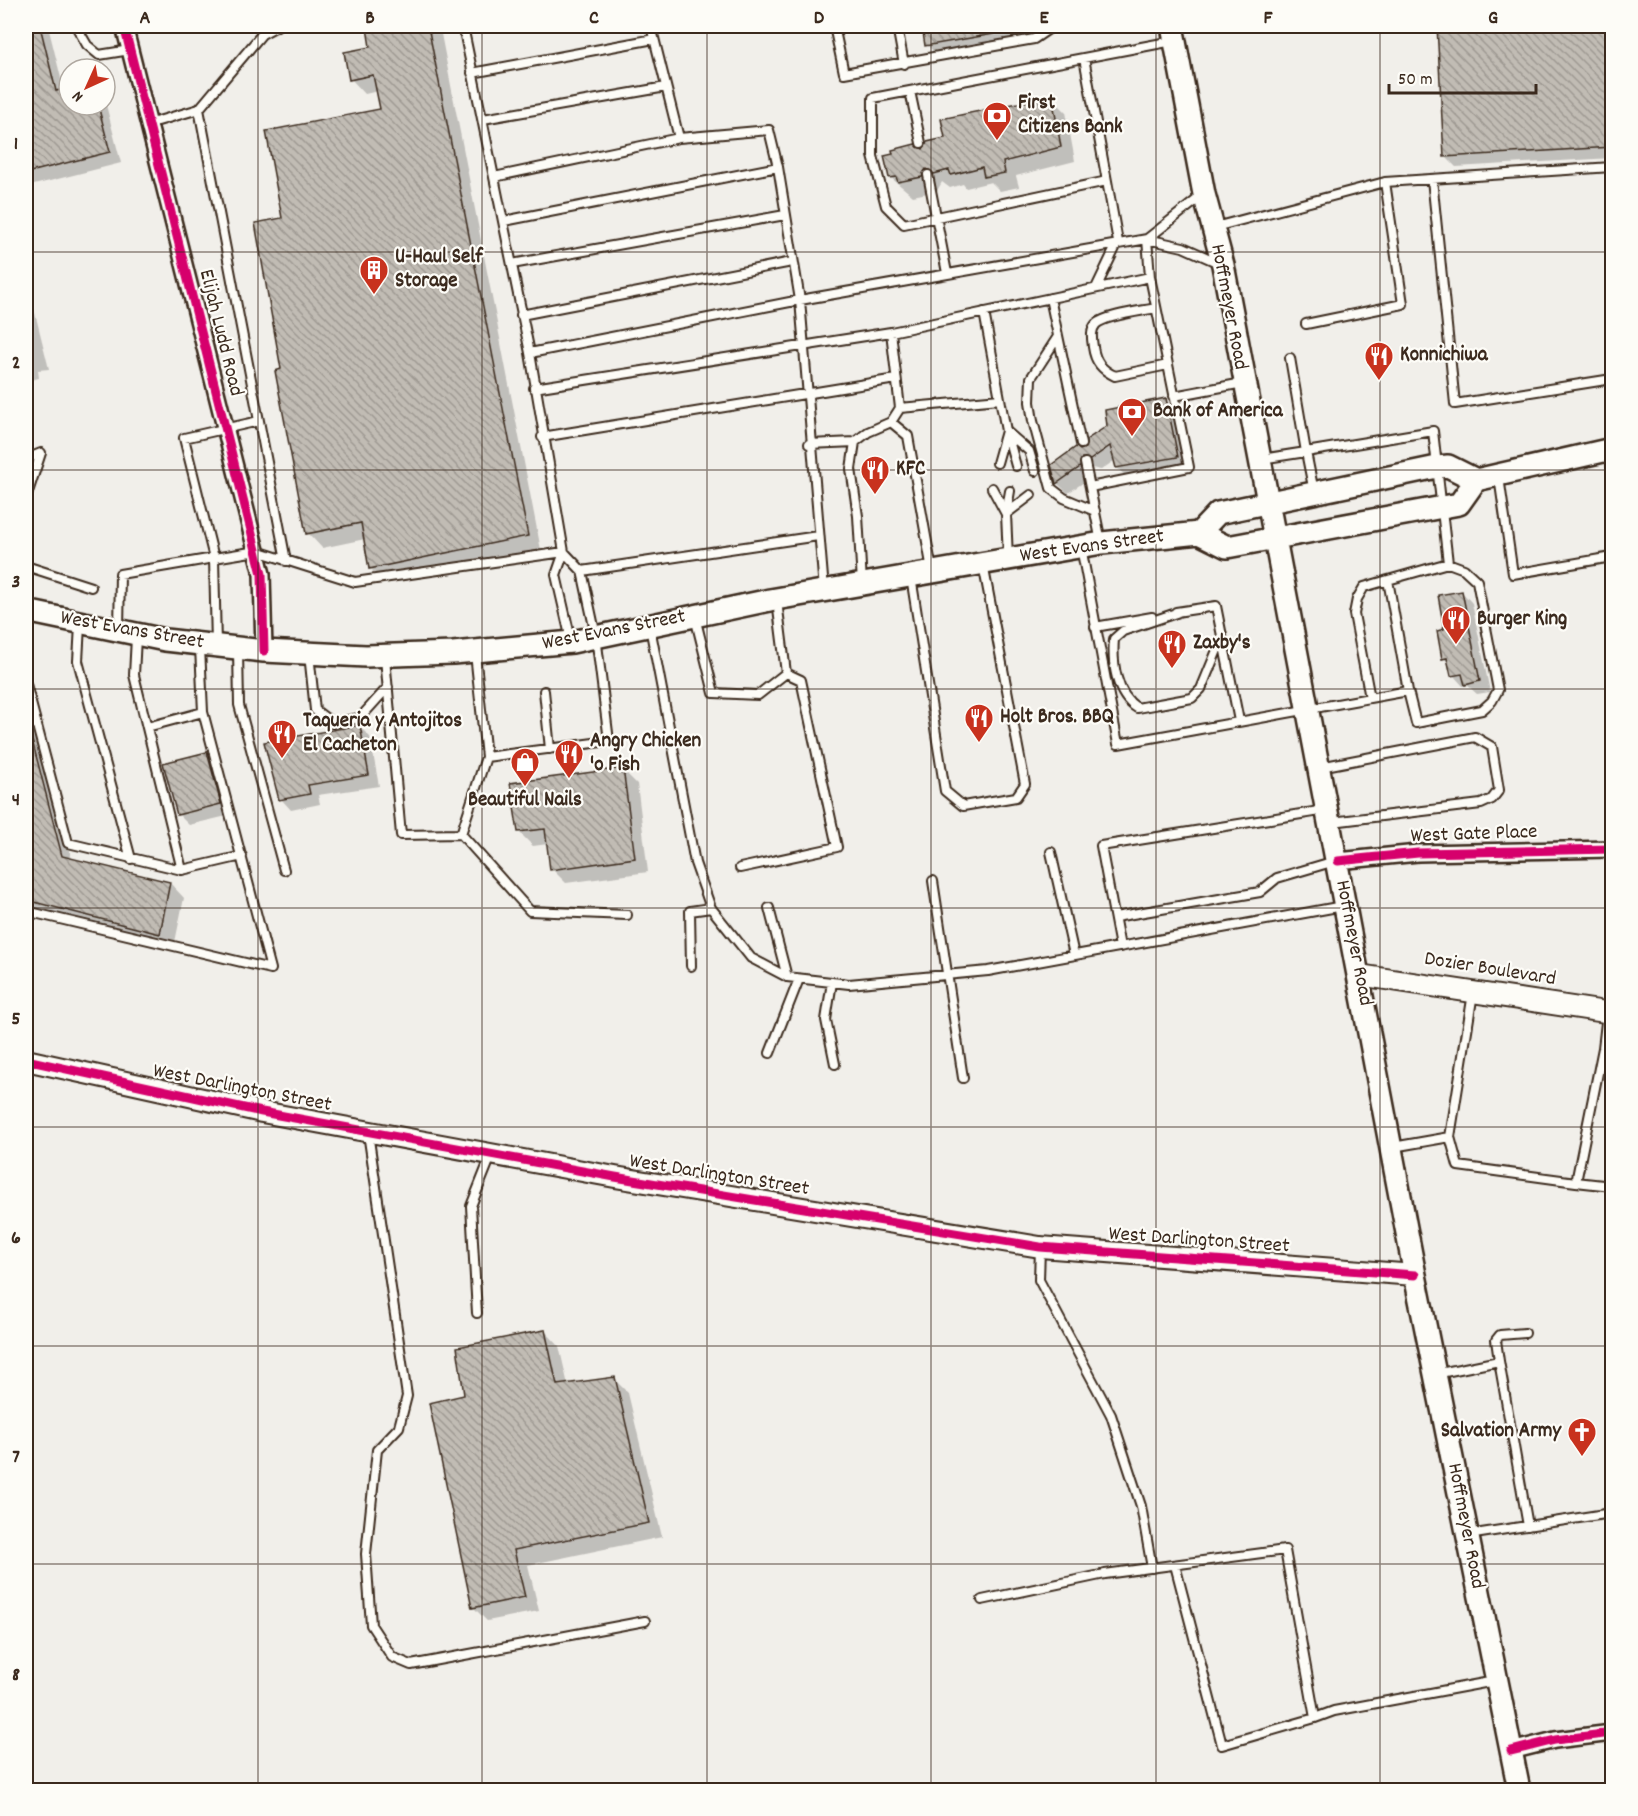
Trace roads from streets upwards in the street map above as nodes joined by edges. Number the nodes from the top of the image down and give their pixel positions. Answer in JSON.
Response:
{"nodes":[{"id":1,"x":124,"y":26,"type":"edge"},
{"id":2,"x":1173,"y":33,"type":"edge"},
{"id":3,"x":1611,"y":449,"type":"edge"},
{"id":4,"x":1476,"y":480,"type":"junction"},
{"id":5,"x":1268,"y":502,"type":"junction"},
{"id":6,"x":1199,"y":534,"type":"junction"},
{"id":7,"x":1275,"y":538,"type":"junction"},
{"id":8,"x":26,"y":611,"type":"edge"},
{"id":9,"x":264,"y":651,"type":"junction"},
{"id":10,"x":1612,"y":849,"type":"edge"},
{"id":11,"x":1338,"y":861,"type":"junction"},
{"id":12,"x":1359,"y":975,"type":"junction"},
{"id":13,"x":1610,"y":1013,"type":"edge"},
{"id":14,"x":26,"y":1060,"type":"edge"},
{"id":15,"x":1415,"y":1275,"type":"junction"},
{"id":16,"x":1612,"y":1733,"type":"edge"},
{"id":17,"x":1511,"y":1751,"type":"junction"},
{"id":18,"x":1519,"y":1791,"type":"edge"}],
"edges":[{"from":1,"to":9,"type":"street","name":"Elijah Ludd Road"},
{"from":2,"to":5,"type":"main road","name":"Hoffmeyer Road"},
{"from":3,"to":4,"type":"main road"},
{"from":4,"to":5,"type":"main road"},
{"from":4,"to":7,"type":"main road"},
{"from":5,"to":6,"type":"main road"},
{"from":5,"to":7,"type":"main road","name":"Hoffmeyer Road"},
{"from":6,"to":7,"type":"main road"},
{"from":6,"to":9,"type":"main road","name":"West Evans Street"},
{"from":7,"to":11,"type":"main road","name":"Hoffmeyer Road"},
{"from":8,"to":9,"type":"main road","name":"West Evans Street"},
{"from":10,"to":11,"type":"street","name":"West Gate Place"},
{"from":11,"to":12,"type":"main road","name":"Hoffmeyer Road"},
{"from":12,"to":13,"type":"street","name":"Dozier Boulevard"},
{"from":12,"to":15,"type":"main road","name":"Hoffmeyer Road"},
{"from":14,"to":15,"type":"street","name":"West Darlington Street"},
{"from":15,"to":17,"type":"main road","name":"Hoffmeyer Road"},
{"from":16,"to":17,"type":"street"},
{"from":17,"to":18,"type":"main road","name":"Hoffmeyer Road"}]}
